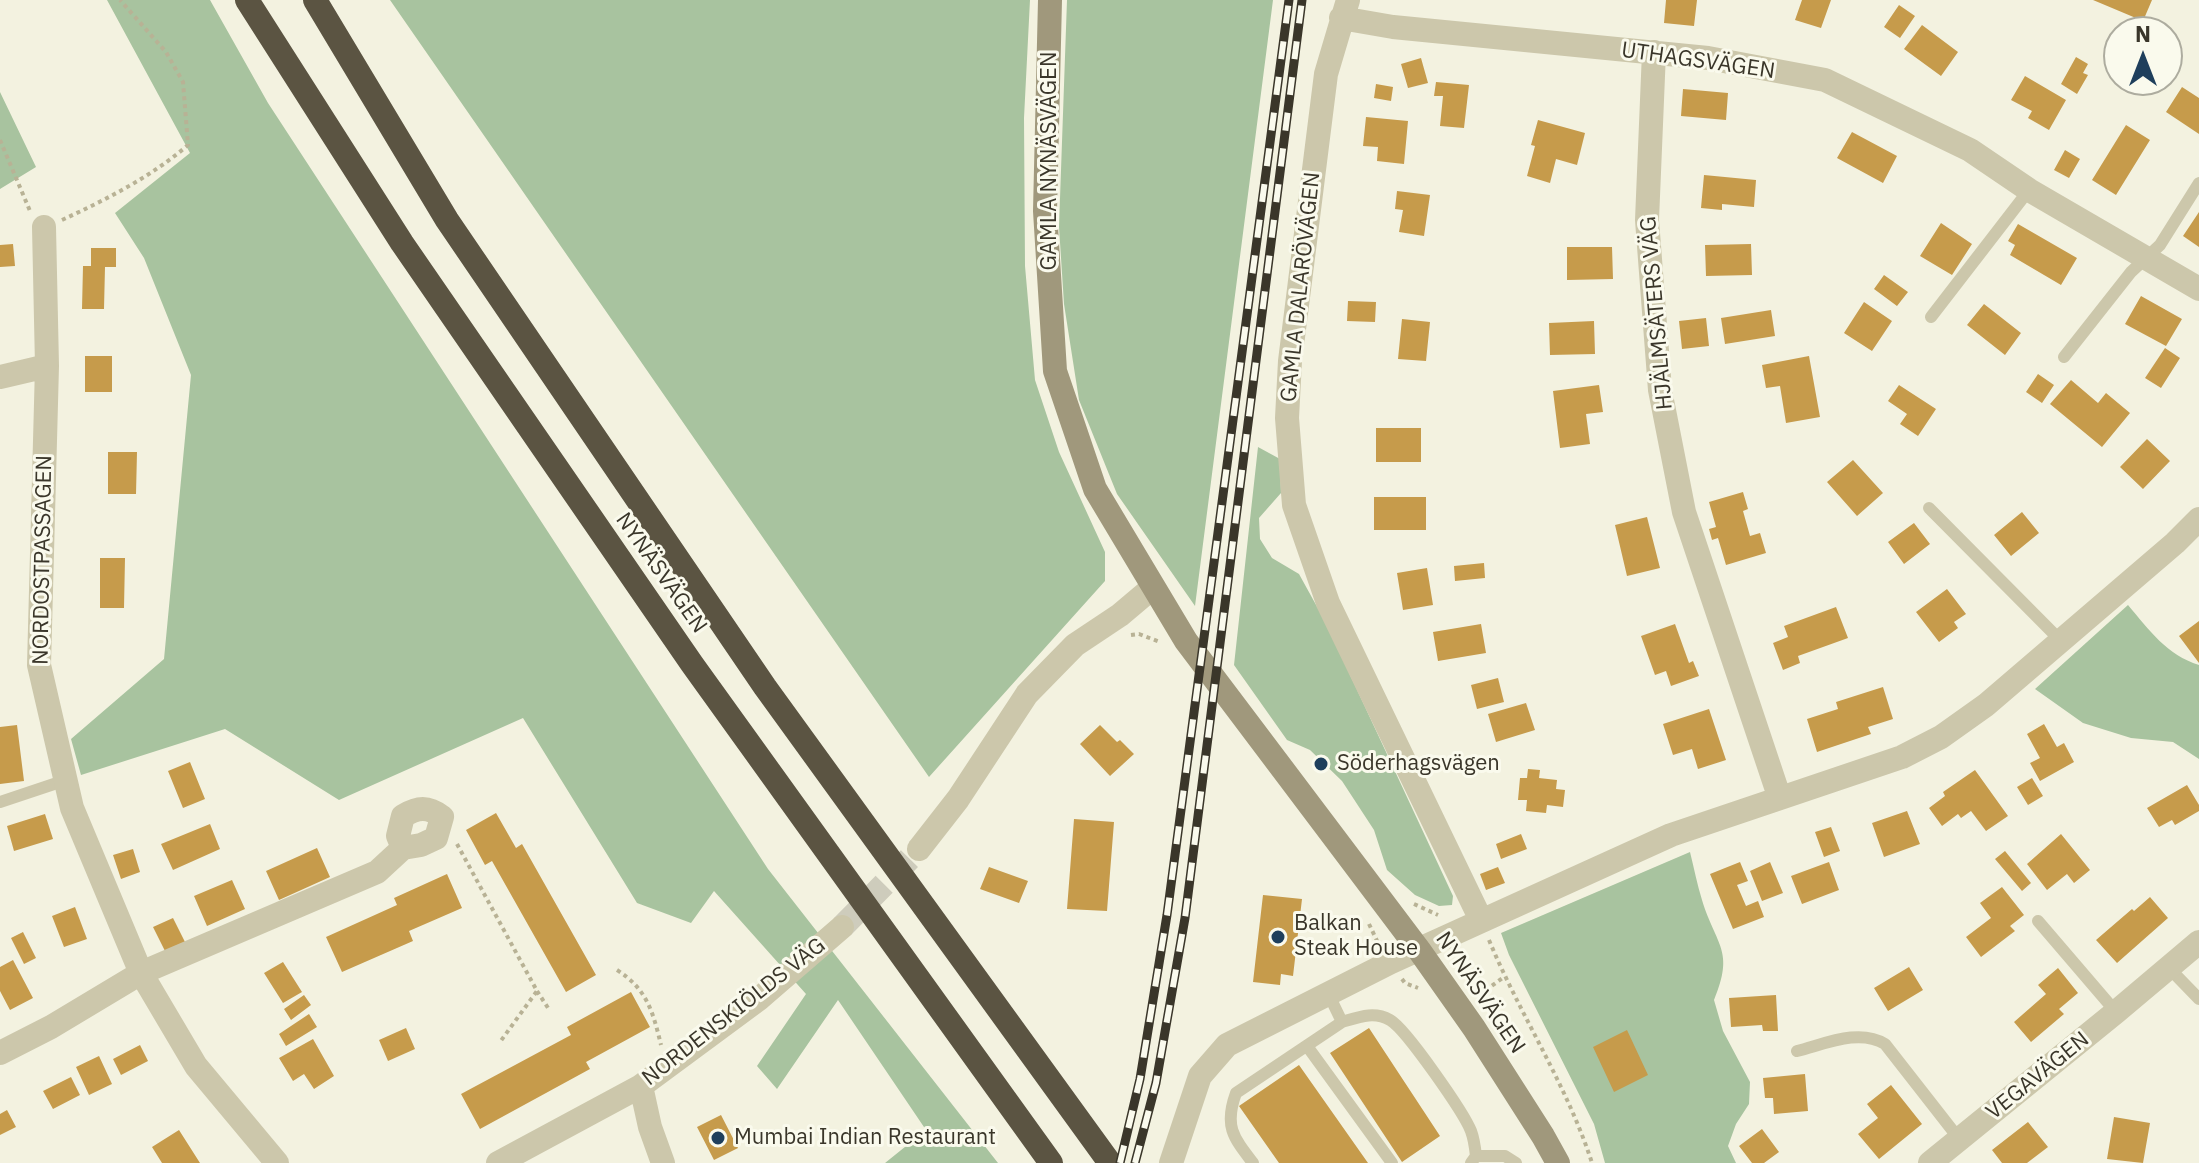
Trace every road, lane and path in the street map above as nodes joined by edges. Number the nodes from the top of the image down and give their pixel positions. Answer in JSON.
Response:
{"nodes":[{"id":1,"x":120,"y":0,"type":"edge"},
{"id":2,"x":247,"y":0,"type":"edge"},
{"id":3,"x":315,"y":0,"type":"edge"},
{"id":4,"x":1050,"y":0,"type":"edge"},
{"id":5,"x":1344,"y":9,"type":"edge"},
{"id":6,"x":1654,"y":52,"type":"junction"},
{"id":7,"x":0,"y":140,"type":"edge"},
{"id":8,"x":2199,"y":183,"type":"edge"},
{"id":9,"x":2029,"y":190,"type":"junction"},
{"id":10,"x":44,"y":227,"type":"junction"},
{"id":11,"x":2147,"y":260,"type":"junction"},
{"id":12,"x":2199,"y":289,"type":"edge"},
{"id":13,"x":1931,"y":317,"type":"dead end"},
{"id":14,"x":2064,"y":357,"type":"dead end"},
{"id":15,"x":47,"y":366,"type":"junction"},
{"id":16,"x":0,"y":377,"type":"edge"},
{"id":17,"x":1929,"y":508,"type":"dead end"},
{"id":18,"x":2199,"y":519,"type":"edge"},
{"id":19,"x":1152,"y":588,"type":"junction"},
{"id":20,"x":1128,"y":636,"type":"dead end"},
{"id":21,"x":2060,"y":640,"type":"junction"},
{"id":22,"x":1176,"y":642,"type":"junction"},
{"id":23,"x":66,"y":780,"type":"junction"},
{"id":24,"x":1779,"y":796,"type":"junction"},
{"id":25,"x":0,"y":802,"type":"edge"},
{"id":26,"x":442,"y":817,"type":"joint"},
{"id":27,"x":919,"y":849,"type":"tunnel mouth"},
{"id":28,"x":1380,"y":899,"type":"junction"},
{"id":29,"x":1478,"y":914,"type":"junction"},
{"id":30,"x":2038,"y":921,"type":"dead end"},
{"id":31,"x":842,"y":927,"type":"tunnel mouth"},
{"id":32,"x":2199,"y":942,"type":"edge"},
{"id":33,"x":1419,"y":950,"type":"junction"},
{"id":34,"x":2169,"y":968,"type":"junction"},
{"id":35,"x":617,"y":970,"type":"dead end"},
{"id":36,"x":141,"y":973,"type":"junction"},
{"id":37,"x":537,"y":991,"type":"junction"},
{"id":38,"x":1328,"y":993,"type":"junction"},
{"id":39,"x":2199,"y":999,"type":"edge"},
{"id":40,"x":550,"y":1011,"type":"dead end"},
{"id":41,"x":2116,"y":1012,"type":"junction"},
{"id":42,"x":1342,"y":1022,"type":"junction"},
{"id":43,"x":500,"y":1042,"type":"dead end"},
{"id":44,"x":662,"y":1046,"type":"dead end"},
{"id":45,"x":1307,"y":1046,"type":"junction"},
{"id":46,"x":1797,"y":1051,"type":"dead end"},
{"id":47,"x":0,"y":1053,"type":"edge"},
{"id":48,"x":641,"y":1086,"type":"junction"},
{"id":49,"x":1960,"y":1140,"type":"junction"},
{"id":50,"x":1473,"y":1159,"type":"edge"},
{"id":51,"x":277,"y":1163,"type":"edge"},
{"id":52,"x":498,"y":1163,"type":"edge"},
{"id":53,"x":663,"y":1163,"type":"edge"},
{"id":54,"x":1051,"y":1163,"type":"edge"},
{"id":55,"x":1110,"y":1163,"type":"edge"},
{"id":56,"x":1171,"y":1163,"type":"edge"},
{"id":57,"x":1253,"y":1163,"type":"edge"},
{"id":58,"x":1392,"y":1163,"type":"edge"},
{"id":59,"x":1516,"y":1163,"type":"edge"},
{"id":60,"x":1558,"y":1163,"type":"edge"},
{"id":61,"x":1592,"y":1163,"type":"edge"},
{"id":62,"x":1930,"y":1163,"type":"edge"}],
"edges":[{"from":1,"to":10,"type":"path"},
{"from":2,"to":54,"type":"highway","name":"NYNÄSVÄGEN"},
{"from":3,"to":55,"type":"highway","name":"NYNÄSVÄGEN"},
{"from":4,"to":19,"type":"street","name":"GAMLA NYNÄSVÄGEN"},
{"from":5,"to":6,"type":"street","name":"UTHAGSVÄGEN"},
{"from":5,"to":29,"type":"street","name":"GAMLA DALARÖVÄGEN"},
{"from":6,"to":9,"type":"street","name":"UTHAGSVÄGEN"},
{"from":6,"to":24,"type":"street","name":"HJÄLMSÄTERS VÄG"},
{"from":7,"to":10,"type":"path"},
{"from":8,"to":11,"type":"lane"},
{"from":9,"to":11,"type":"street","name":"UTHAGSVÄGEN"},
{"from":9,"to":13,"type":"lane"},
{"from":10,"to":15,"type":"street","name":"NORDOSTPASSAGEN"},
{"from":11,"to":12,"type":"street","name":"UTHAGSVÄGEN"},
{"from":11,"to":14,"type":"lane"},
{"from":15,"to":16,"type":"street"},
{"from":15,"to":23,"type":"street","name":"NORDOSTPASSAGEN"},
{"from":17,"to":21,"type":"lane"},
{"from":18,"to":21,"type":"street"},
{"from":19,"to":22,"type":"street","name":"NYNÄSVÄGEN"},
{"from":19,"to":27,"type":"street"},
{"from":20,"to":22,"type":"path"},
{"from":21,"to":24,"type":"street"},
{"from":22,"to":28,"type":"street","name":"NYNÄSVÄGEN"},
{"from":23,"to":25,"type":"lane"},
{"from":23,"to":36,"type":"street","name":"NORDOSTPASSAGEN"},
{"from":24,"to":29,"type":"street"},
{"from":26,"to":36,"type":"street"},
{"from":26,"to":37,"type":"path"},
{"from":28,"to":29,"type":"path"},
{"from":28,"to":33,"type":"street","name":"NYNÄSVÄGEN"},
{"from":29,"to":33,"type":"street"},
{"from":29,"to":61,"type":"path"},
{"from":30,"to":41,"type":"lane"},
{"from":31,"to":48,"type":"street","name":"NORDENSKIÖLDS VÄG"},
{"from":32,"to":34,"type":"street","name":"VEGAVÄGEN"},
{"from":33,"to":38,"type":"street"},
{"from":33,"to":60,"type":"street","name":"NYNÄSVÄGEN"},
{"from":34,"to":39,"type":"lane"},
{"from":34,"to":41,"type":"street","name":"VEGAVÄGEN"},
{"from":35,"to":44,"type":"path"},
{"from":36,"to":47,"type":"street"},
{"from":36,"to":51,"type":"street","name":"NORDOSTPASSAGEN"},
{"from":37,"to":40,"type":"path"},
{"from":37,"to":43,"type":"path"},
{"from":38,"to":42,"type":"lane"},
{"from":38,"to":56,"type":"street"},
{"from":41,"to":49,"type":"street","name":"VEGAVÄGEN"},
{"from":42,"to":45,"type":"lane"},
{"from":42,"to":50,"type":"lane"},
{"from":45,"to":57,"type":"lane"},
{"from":45,"to":58,"type":"lane"},
{"from":46,"to":49,"type":"lane"},
{"from":48,"to":52,"type":"street","name":"NORDENSKIÖLDS VÄG"},
{"from":48,"to":53,"type":"street"},
{"from":49,"to":62,"type":"street","name":"VEGAVÄGEN"},
{"from":50,"to":59,"type":"lane"}]}
